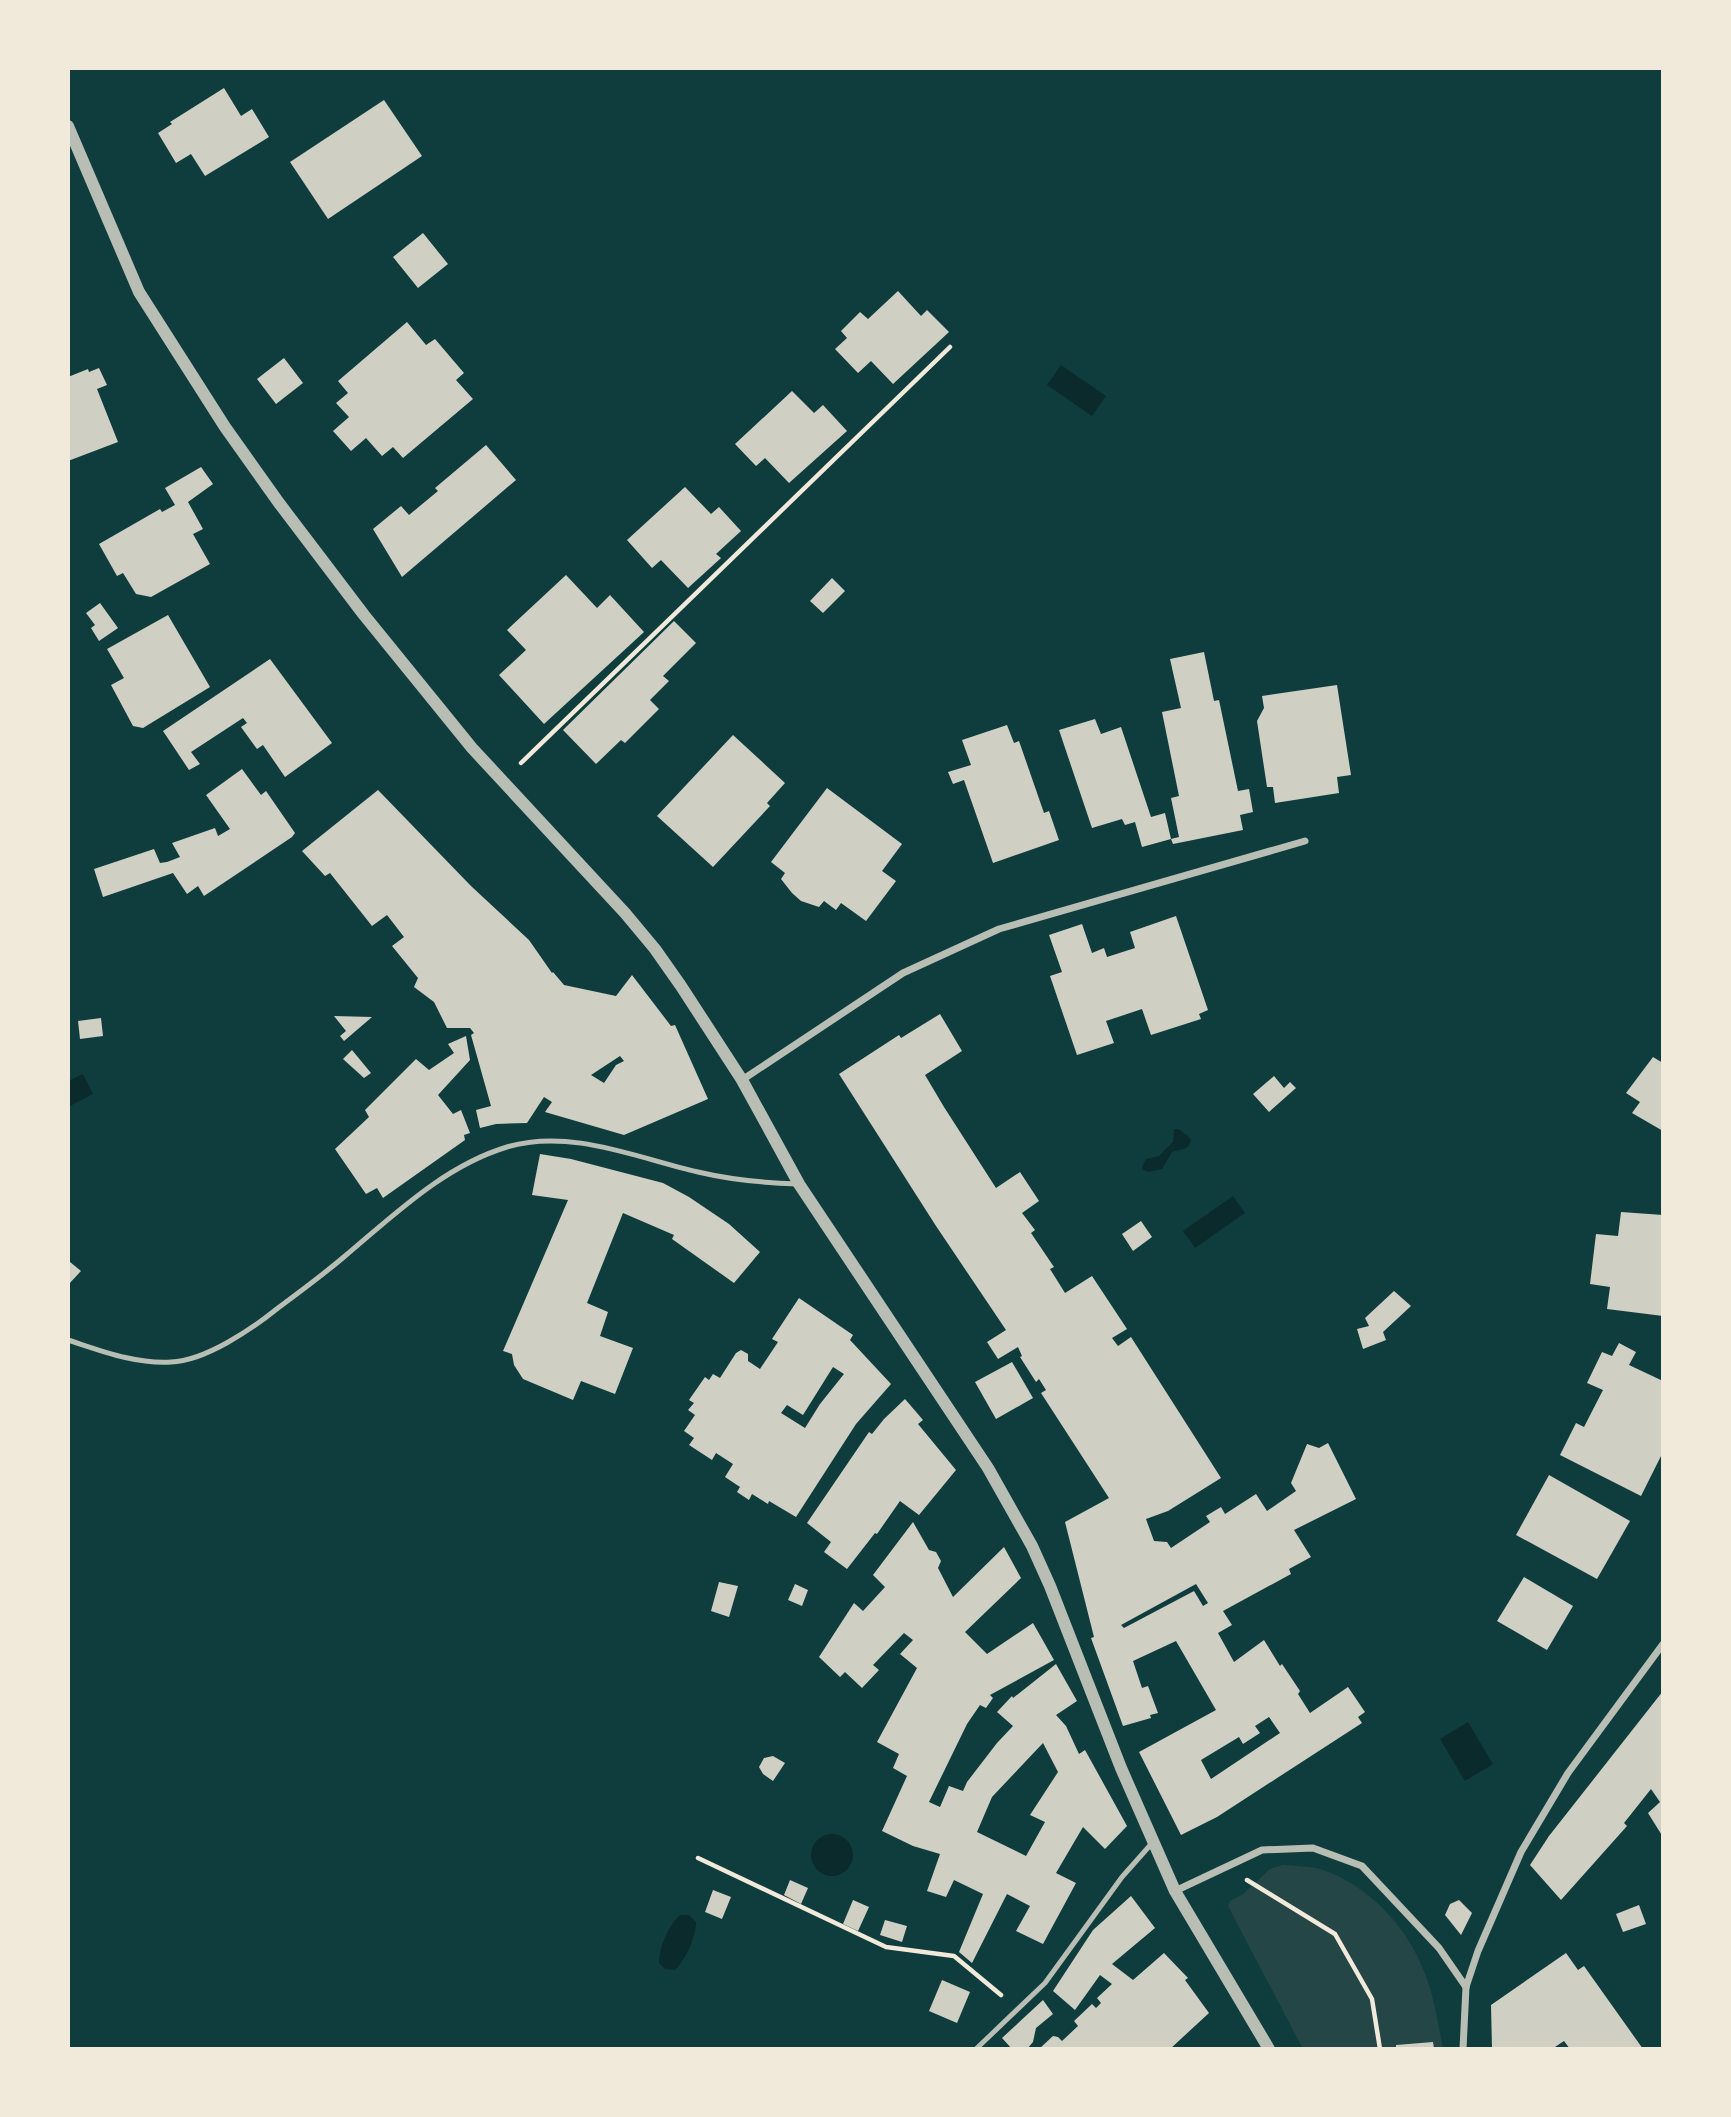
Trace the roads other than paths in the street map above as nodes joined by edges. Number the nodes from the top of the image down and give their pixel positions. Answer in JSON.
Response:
{"nodes":[{"id":1,"x":68,"y":126,"type":"edge"},
{"id":2,"x":1305,"y":841,"type":"dead end"},
{"id":3,"x":742,"y":1080,"type":"junction"},
{"id":4,"x":799,"y":1184,"type":"junction"},
{"id":5,"x":68,"y":1340,"type":"edge"},
{"id":6,"x":1663,"y":1644,"type":"edge"},
{"id":7,"x":1154,"y":1841,"type":"junction"},
{"id":8,"x":1175,"y":1891,"type":"junction"},
{"id":9,"x":1466,"y":1987,"type":"junction"},
{"id":10,"x":976,"y":2049,"type":"edge"},
{"id":11,"x":1269,"y":2049,"type":"edge"},
{"id":12,"x":1463,"y":2049,"type":"edge"}],
"edges":[{"from":1,"to":3,"type":"street"},
{"from":2,"to":3,"type":"street"},
{"from":3,"to":4,"type":"street"},
{"from":4,"to":5,"type":"lane"},
{"from":4,"to":7,"type":"street"},
{"from":6,"to":9,"type":"street"},
{"from":7,"to":8,"type":"street"},
{"from":7,"to":10,"type":"lane"},
{"from":8,"to":9,"type":"street"},
{"from":8,"to":11,"type":"street"},
{"from":9,"to":12,"type":"street"}]}
